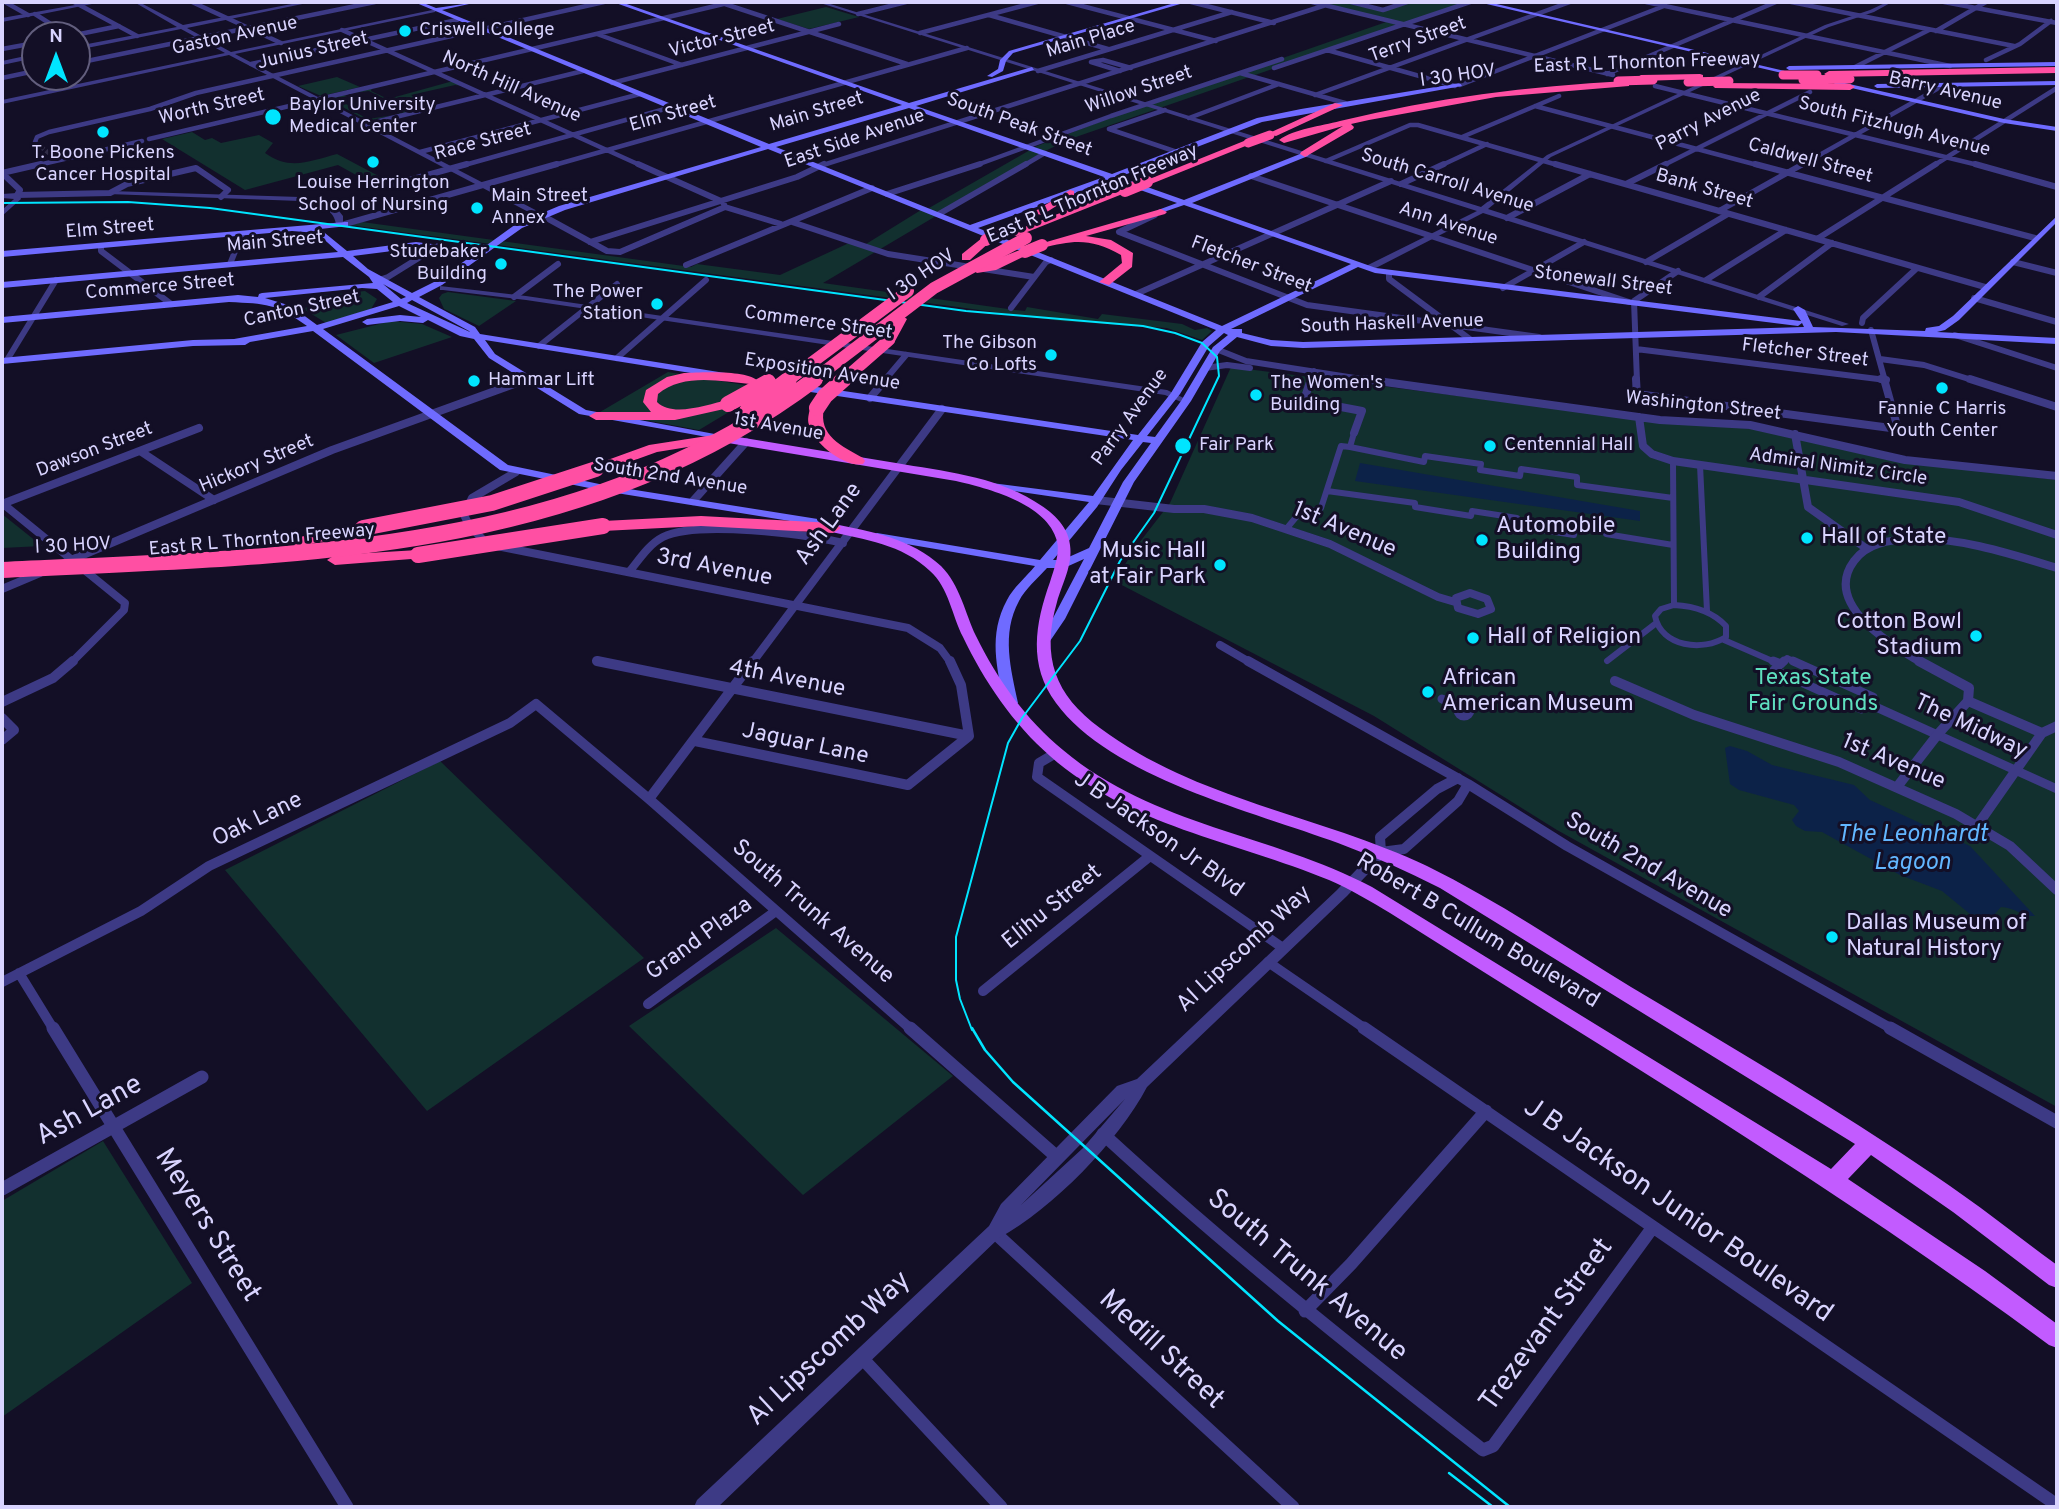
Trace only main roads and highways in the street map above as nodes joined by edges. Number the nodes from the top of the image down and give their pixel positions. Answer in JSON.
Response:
{"nodes":[{"id":1,"x":417,"y":2,"type":"edge"},
{"id":2,"x":475,"y":2,"type":"edge"},
{"id":3,"x":616,"y":2,"type":"edge"},
{"id":4,"x":1184,"y":2,"type":"edge"},
{"id":5,"x":1195,"y":2,"type":"edge"},
{"id":6,"x":1481,"y":2,"type":"edge"},
{"id":7,"x":1491,"y":2,"type":"edge"},
{"id":8,"x":435,"y":10,"type":"junction"},
{"id":9,"x":1538,"y":14,"type":"junction"},
{"id":10,"x":1132,"y":19,"type":"junction"},
{"id":11,"x":1068,"y":38,"type":"junction"},
{"id":12,"x":1011,"y":52,"type":"junction"},
{"id":13,"x":994,"y":57,"type":"road end"},
{"id":14,"x":1871,"y":59,"type":"road end"},
{"id":15,"x":1751,"y":62,"type":"junction"},
{"id":16,"x":2017,"y":65,"type":"joint"},
{"id":17,"x":1950,"y":66,"type":"junction"},
{"id":18,"x":1889,"y":67,"type":"junction"},
{"id":19,"x":1770,"y":68,"type":"junction"},
{"id":20,"x":1035,"y":70,"type":"road end"},
{"id":21,"x":2057,"y":70,"type":"edge"},
{"id":22,"x":1007,"y":75,"type":"junction"},
{"id":23,"x":1792,"y":76,"type":"junction"},
{"id":24,"x":1736,"y":77,"type":"junction"},
{"id":25,"x":1844,"y":78,"type":"junction"},
{"id":26,"x":1614,"y":79,"type":"junction"},
{"id":27,"x":1524,"y":80,"type":"dead end"},
{"id":28,"x":2022,"y":80,"type":"junction"},
{"id":29,"x":1506,"y":81,"type":"dead end"},
{"id":30,"x":1652,"y":81,"type":"junction"},
{"id":31,"x":980,"y":82,"type":"junction"},
{"id":32,"x":1690,"y":82,"type":"junction"},
{"id":33,"x":1458,"y":85,"type":"joint"},
{"id":34,"x":1867,"y":86,"type":"junction"},
{"id":35,"x":1914,"y":86,"type":"junction"},
{"id":36,"x":2057,"y":87,"type":"edge"},
{"id":37,"x":1916,"y":100,"type":"junction"},
{"id":38,"x":1430,"y":103,"type":"junction"},
{"id":39,"x":906,"y":104,"type":"junction"},
{"id":40,"x":1341,"y":104,"type":"junction"},
{"id":41,"x":2057,"y":128,"type":"edge"},
{"id":42,"x":1278,"y":137,"type":"junction"},
{"id":43,"x":766,"y":146,"type":"junction"},
{"id":44,"x":1305,"y":154,"type":"joint"},
{"id":45,"x":1109,"y":177,"type":"junction"},
{"id":46,"x":1070,"y":193,"type":"junction"},
{"id":47,"x":1134,"y":193,"type":"junction"},
{"id":48,"x":1186,"y":203,"type":"junction"},
{"id":49,"x":1161,"y":212,"type":"joint"},
{"id":50,"x":541,"y":217,"type":"junction"},
{"id":51,"x":2057,"y":218,"type":"edge"},
{"id":52,"x":972,"y":227,"type":"junction"},
{"id":53,"x":2053,"y":227,"type":"edge"},
{"id":54,"x":295,"y":230,"type":"junction"},
{"id":55,"x":1023,"y":238,"type":"junction"},
{"id":56,"x":1057,"y":241,"type":"junction"},
{"id":57,"x":494,"y":242,"type":"junction"},
{"id":58,"x":470,"y":250,"type":"junction"},
{"id":59,"x":342,"y":251,"type":"junction"},
{"id":60,"x":487,"y":253,"type":"junction"},
{"id":61,"x":2,"y":254,"type":"edge"},
{"id":62,"x":1359,"y":268,"type":"junction"},
{"id":63,"x":1369,"y":268,"type":"joint"},
{"id":64,"x":1389,"y":276,"type":"junction"},
{"id":65,"x":1105,"y":282,"type":"junction"},
{"id":66,"x":378,"y":283,"type":"junction"},
{"id":67,"x":2,"y":285,"type":"edge"},
{"id":68,"x":394,"y":287,"type":"junction"},
{"id":69,"x":439,"y":288,"type":"junction"},
{"id":70,"x":279,"y":294,"type":"junction"},
{"id":71,"x":230,"y":299,"type":"junction"},
{"id":72,"x":416,"y":299,"type":"junction"},
{"id":73,"x":1294,"y":300,"type":"junction"},
{"id":74,"x":402,"y":305,"type":"junction"},
{"id":75,"x":1964,"y":307,"type":"junction"},
{"id":76,"x":288,"y":308,"type":"junction"},
{"id":77,"x":1798,"y":309,"type":"road end"},
{"id":78,"x":448,"y":318,"type":"junction"},
{"id":79,"x":1956,"y":318,"type":"junction"},
{"id":80,"x":365,"y":319,"type":"junction"},
{"id":81,"x":901,"y":319,"type":"junction"},
{"id":82,"x":2,"y":320,"type":"edge"},
{"id":83,"x":434,"y":322,"type":"junction"},
{"id":84,"x":1845,"y":324,"type":"joint"},
{"id":85,"x":1940,"y":324,"type":"junction"},
{"id":86,"x":1808,"y":327,"type":"junction"},
{"id":87,"x":1223,"y":329,"type":"junction"},
{"id":88,"x":318,"y":331,"type":"junction"},
{"id":89,"x":1910,"y":332,"type":"junction"},
{"id":90,"x":1235,"y":334,"type":"junction"},
{"id":91,"x":1955,"y":335,"type":"junction"},
{"id":92,"x":2057,"y":335,"type":"edge"},
{"id":93,"x":480,"y":336,"type":"junction"},
{"id":94,"x":1982,"y":337,"type":"junction"},
{"id":95,"x":2057,"y":341,"type":"edge"},
{"id":96,"x":839,"y":342,"type":"junction"},
{"id":97,"x":535,"y":345,"type":"junction"},
{"id":98,"x":1282,"y":345,"type":"junction"},
{"id":99,"x":1216,"y":349,"type":"junction"},
{"id":100,"x":489,"y":353,"type":"junction"},
{"id":101,"x":4,"y":360,"type":"edge"},
{"id":102,"x":750,"y":380,"type":"junction"},
{"id":103,"x":695,"y":413,"type":"junction"},
{"id":104,"x":596,"y":416,"type":"junction"},
{"id":105,"x":720,"y":438,"type":"junction"},
{"id":106,"x":1140,"y":438,"type":"junction"},
{"id":107,"x":1159,"y":441,"type":"junction"},
{"id":108,"x":858,"y":461,"type":"junction"},
{"id":109,"x":978,"y":483,"type":"junction"},
{"id":110,"x":1096,"y":500,"type":"junction"},
{"id":111,"x":732,"y":507,"type":"junction"},
{"id":112,"x":771,"y":524,"type":"junction"},
{"id":113,"x":833,"y":528,"type":"junction"},
{"id":114,"x":877,"y":536,"type":"junction"},
{"id":115,"x":1064,"y":540,"type":"junction"},
{"id":116,"x":297,"y":542,"type":"junction"},
{"id":117,"x":1093,"y":551,"type":"junction"},
{"id":118,"x":2,"y":558,"type":"edge"},
{"id":119,"x":335,"y":560,"type":"junction"},
{"id":120,"x":1043,"y":564,"type":"junction"},
{"id":121,"x":1064,"y":564,"type":"junction"},
{"id":122,"x":2,"y":568,"type":"edge"},
{"id":123,"x":2,"y":579,"type":"edge"},
{"id":124,"x":1043,"y":641,"type":"junction"},
{"id":125,"x":1011,"y":703,"type":"junction"},
{"id":126,"x":1868,"y":1143,"type":"junction"},
{"id":127,"x":1833,"y":1181,"type":"junction"},
{"id":128,"x":2057,"y":1278,"type":"edge"},
{"id":129,"x":2057,"y":1337,"type":"edge"}],
"edges":[{"from":1,"to":8,"type":"main road","name":"South Haskell Avenue"},
{"from":2,"to":8,"type":"main road","name":"Gaston Avenue"},
{"from":3,"to":39,"type":"main road","name":"South Peak Street"},
{"from":4,"to":10,"type":"main road"},
{"from":5,"to":10,"type":"main road"},
{"from":6,"to":9,"type":"main road"},
{"from":7,"to":9,"type":"main road"},
{"from":8,"to":43,"type":"main road","name":"South Haskell Avenue"},
{"from":9,"to":15,"type":"main road"},
{"from":10,"to":11,"type":"main road"},
{"from":11,"to":12,"type":"main road"},
{"from":11,"to":22,"type":"main road"},
{"from":12,"to":13,"type":"main road"},
{"from":12,"to":31,"type":"main road","name":"Main Street"},
{"from":14,"to":18,"type":"main road"},
{"from":15,"to":19,"type":"main road"},
{"from":15,"to":23,"type":"main road"},
{"from":16,"to":17,"type":"main road","name":"East R L Thornton Freeway"},
{"from":16,"to":21,"type":"highway"},
{"from":17,"to":18,"type":"main road","name":"East R L Thornton Freeway"},
{"from":17,"to":25,"type":"highway"},
{"from":18,"to":25,"type":"main road","name":"East R L Thornton Freeway"},
{"from":19,"to":24,"type":"main road"},
{"from":19,"to":25,"type":"main road"},
{"from":20,"to":22,"type":"main road","name":"Main Street"},
{"from":21,"to":25,"type":"highway"},
{"from":21,"to":28,"type":"highway","name":"East R L Thornton Freeway"},
{"from":22,"to":31,"type":"main road","name":"Main Street"},
{"from":23,"to":24,"type":"highway","name":"East R L Thornton Freeway"},
{"from":23,"to":24,"type":"highway","name":"East R L Thornton Freeway"},
{"from":23,"to":25,"type":"highway","name":"East R L Thornton Freeway","bridge":true},
{"from":23,"to":25,"type":"highway","name":"East R L Thornton Freeway","bridge":true},
{"from":23,"to":25,"type":"main road"},
{"from":23,"to":25,"type":"main road","name":"East R L Thornton Freeway"},
{"from":24,"to":32,"type":"highway","name":"East R L Thornton Freeway","bridge":true},
{"from":25,"to":28,"type":"highway","name":"East R L Thornton Freeway"},
{"from":25,"to":32,"type":"highway","bridge":true},
{"from":25,"to":34,"type":"main road","name":"East R L Thornton Freeway"},
{"from":25,"to":37,"type":"main road","name":"Barry Avenue"},
{"from":26,"to":27,"type":"highway"},
{"from":26,"to":30,"type":"highway","name":"East R L Thornton Freeway","bridge":true},
{"from":26,"to":30,"type":"highway","name":"East R L Thornton Freeway","bridge":true},
{"from":26,"to":38,"type":"highway","name":"East R L Thornton Freeway"},
{"from":26,"to":42,"type":"highway","name":"I 30 HOV"},
{"from":28,"to":35,"type":"highway"},
{"from":28,"to":35,"type":"main road","name":"East R L Thornton Freeway"},
{"from":28,"to":36,"type":"main road","name":"East R L Thornton Freeway"},
{"from":29,"to":33,"type":"highway"},
{"from":30,"to":32,"type":"highway"},
{"from":30,"to":32,"type":"highway","name":"East R L Thornton Freeway"},
{"from":31,"to":39,"type":"main road","name":"Main Street"},
{"from":33,"to":40,"type":"main road"},
{"from":34,"to":35,"type":"main road","name":"East R L Thornton Freeway"},
{"from":34,"to":37,"type":"main road"},
{"from":37,"to":41,"type":"main road","name":"Barry Avenue"},
{"from":38,"to":42,"type":"highway","name":"East R L Thornton Freeway"},
{"from":38,"to":44,"type":"highway"},
{"from":39,"to":43,"type":"main road","name":"Main Street"},
{"from":39,"to":45,"type":"main road","name":"South Peak Street"},
{"from":40,"to":42,"type":"highway"},
{"from":40,"to":45,"type":"main road"},
{"from":42,"to":47,"type":"highway","name":"East R L Thornton Freeway"},
{"from":43,"to":50,"type":"main road","name":"Main Street"},
{"from":43,"to":52,"type":"main road","name":"South Haskell Avenue"},
{"from":44,"to":48,"type":"main road"},
{"from":45,"to":46,"type":"main road"},
{"from":45,"to":48,"type":"main road","name":"South Peak Street"},
{"from":46,"to":52,"type":"main road"},
{"from":46,"to":55,"type":"highway"},
{"from":47,"to":55,"type":"highway","name":"East R L Thornton Freeway"},
{"from":47,"to":55,"type":"highway","name":"East R L Thornton Freeway"},
{"from":48,"to":49,"type":"main road"},
{"from":48,"to":62,"type":"main road","name":"South Peak Street"},
{"from":49,"to":56,"type":"highway"},
{"from":50,"to":57,"type":"main road","name":"Main Street"},
{"from":50,"to":60,"type":"main road","name":"Main Street"},
{"from":51,"to":53,"type":"main road"},
{"from":52,"to":65,"type":"main road","name":"South Haskell Avenue"},
{"from":53,"to":75,"type":"main road"},
{"from":54,"to":59,"type":"main road","name":"Exposition Avenue"},
{"from":54,"to":59,"type":"main road","name":"Elm Street"},
{"from":54,"to":61,"type":"main road","name":"Elm Street"},
{"from":55,"to":56,"type":"highway"},
{"from":55,"to":81,"type":"highway","name":"East R L Thornton Freeway","bridge":true},
{"from":55,"to":96,"type":"highway","name":"East R L Thornton Freeway","bridge":true},
{"from":55,"to":122,"type":"highway","name":"I 30 HOV","bridge":true},
{"from":56,"to":65,"type":"highway"},
{"from":57,"to":58,"type":"main road"},
{"from":57,"to":60,"type":"main road","name":"Main Street"},
{"from":58,"to":59,"type":"main road","name":"Main Street"},
{"from":58,"to":60,"type":"main road","name":"Main Street"},
{"from":59,"to":66,"type":"main road","name":"Exposition Avenue"},
{"from":59,"to":67,"type":"main road","name":"Main Street"},
{"from":60,"to":69,"type":"main road","name":"Canton Street"},
{"from":62,"to":63,"type":"main road","name":"Parry Avenue"},
{"from":62,"to":64,"type":"main road","name":"South Peak Street"},
{"from":62,"to":73,"type":"main road","name":"Parry Avenue"},
{"from":63,"to":64,"type":"main road","name":"Stonewall Street"},
{"from":64,"to":86,"type":"main road","name":"Stonewall Street"},
{"from":65,"to":87,"type":"main road","name":"South Haskell Avenue"},
{"from":66,"to":68,"type":"main road","name":"Exposition Avenue"},
{"from":66,"to":70,"type":"main road","name":"Commerce Street"},
{"from":66,"to":74,"type":"main road","name":"Exposition Avenue"},
{"from":66,"to":80,"type":"main road"},
{"from":68,"to":69,"type":"main road"},
{"from":68,"to":72,"type":"main road","name":"Exposition Avenue"},
{"from":69,"to":72,"type":"main road","name":"Canton Street"},
{"from":69,"to":78,"type":"main road"},
{"from":70,"to":71,"type":"main road","name":"Commerce Street"},
{"from":70,"to":76,"type":"main road","name":"South 2nd Avenue"},
{"from":71,"to":76,"type":"main road","name":"South 2nd Avenue"},
{"from":71,"to":82,"type":"main road","name":"Commerce Street"},
{"from":72,"to":74,"type":"main road","name":"Canton Street"},
{"from":72,"to":78,"type":"main road","name":"Exposition Avenue"},
{"from":73,"to":87,"type":"main road","name":"Parry Avenue"},
{"from":73,"to":90,"type":"main road","name":"Parry Avenue"},
{"from":74,"to":80,"type":"main road","name":"Canton Street"},
{"from":74,"to":83,"type":"main road","name":"Exposition Avenue"},
{"from":75,"to":79,"type":"main road"},
{"from":75,"to":85,"type":"main road"},
{"from":76,"to":88,"type":"main road","name":"South 2nd Avenue"},
{"from":77,"to":86,"type":"main road"},
{"from":78,"to":93,"type":"main road","name":"Exposition Avenue"},
{"from":79,"to":85,"type":"main road"},
{"from":79,"to":94,"type":"main road"},
{"from":80,"to":83,"type":"main road"},
{"from":80,"to":88,"type":"main road","name":"Canton Street"},
{"from":81,"to":108,"type":"highway","bridge":true},
{"from":81,"to":119,"type":"highway","name":"East R L Thornton Freeway","bridge":true},
{"from":83,"to":93,"type":"main road","name":"Exposition Avenue"},
{"from":84,"to":85,"type":"main road","name":"South Haskell Avenue"},
{"from":84,"to":86,"type":"main road","name":"Stonewall Street"},
{"from":85,"to":89,"type":"main road"},
{"from":85,"to":91,"type":"main road"},
{"from":85,"to":94,"type":"main road","name":"South Haskell Avenue"},
{"from":86,"to":89,"type":"main road","name":"South Haskell Avenue"},
{"from":86,"to":98,"type":"main road","name":"South Haskell Avenue"},
{"from":87,"to":90,"type":"main road","name":"South Haskell Avenue"},
{"from":87,"to":106,"type":"main road","name":"Parry Avenue"},
{"from":88,"to":101,"type":"main road","name":"Canton Street"},
{"from":88,"to":111,"type":"main road","name":"South 2nd Avenue"},
{"from":89,"to":91,"type":"main road","name":"South Haskell Avenue"},
{"from":90,"to":98,"type":"main road","name":"South Haskell Avenue"},
{"from":90,"to":99,"type":"main road","name":"Parry Avenue"},
{"from":91,"to":94,"type":"main road","name":"South Haskell Avenue"},
{"from":92,"to":94,"type":"main road","name":"South Haskell Avenue"},
{"from":93,"to":97,"type":"main road","name":"Exposition Avenue"},
{"from":93,"to":100,"type":"main road","name":"1st Avenue"},
{"from":94,"to":95,"type":"main road","name":"South Haskell Avenue"},
{"from":96,"to":103,"type":"highway","bridge":true},
{"from":96,"to":116,"type":"highway","name":"East R L Thornton Freeway","bridge":true},
{"from":97,"to":100,"type":"main road"},
{"from":97,"to":102,"type":"main road","name":"Exposition Avenue"},
{"from":98,"to":99,"type":"main road"},
{"from":99,"to":107,"type":"main road","name":"Parry Avenue"},
{"from":100,"to":104,"type":"main road","name":"1st Avenue"},
{"from":102,"to":103,"type":"highway"},
{"from":102,"to":106,"type":"main road","name":"Exposition Avenue"},
{"from":103,"to":104,"type":"highway"},
{"from":104,"to":105,"type":"main road","name":"1st Avenue"},
{"from":105,"to":108,"type":"main road","name":"1st Avenue"},
{"from":105,"to":116,"type":"highway","bridge":true},
{"from":106,"to":107,"type":"main road","name":"Exposition Avenue"},
{"from":106,"to":110,"type":"main road","name":"Parry Avenue"},
{"from":107,"to":117,"type":"main road","name":"Parry Avenue"},
{"from":108,"to":109,"type":"main road","name":"1st Avenue"},
{"from":109,"to":110,"type":"main road","name":"1st Avenue"},
{"from":109,"to":115,"type":"main road"},
{"from":110,"to":115,"type":"main road","name":"Parry Avenue"},
{"from":111,"to":112,"type":"main road"},
{"from":111,"to":113,"type":"main road","name":"South 2nd Avenue"},
{"from":112,"to":113,"type":"highway"},
{"from":112,"to":119,"type":"highway","bridge":true},
{"from":113,"to":114,"type":"main road","name":"South 2nd Avenue"},
{"from":114,"to":120,"type":"main road","name":"South 2nd Avenue"},
{"from":114,"to":125,"type":"main road","name":"Robert B Cullum Boulevard"},
{"from":115,"to":120,"type":"main road","name":"Parry Avenue"},
{"from":115,"to":121,"type":"main road","name":"Robert B Cullum Boulevard"},
{"from":116,"to":118,"type":"highway","name":"East R L Thornton Freeway"},
{"from":117,"to":121,"type":"main road","name":"South 2nd Avenue"},
{"from":117,"to":124,"type":"main road","name":"Parry Avenue"},
{"from":119,"to":123,"type":"highway","name":"East R L Thornton Freeway"},
{"from":120,"to":121,"type":"main road","name":"South 2nd Avenue"},
{"from":120,"to":125,"type":"main road","name":"Parry Avenue"},
{"from":121,"to":124,"type":"main road","name":"Robert B Cullum Boulevard"},
{"from":124,"to":126,"type":"main road","name":"Robert B Cullum Boulevard"},
{"from":125,"to":127,"type":"main road","name":"Robert B Cullum Boulevard"},
{"from":126,"to":127,"type":"main road"},
{"from":126,"to":128,"type":"main road","name":"Robert B Cullum Boulevard"},
{"from":127,"to":129,"type":"main road","name":"Robert B Cullum Boulevard"}]}
